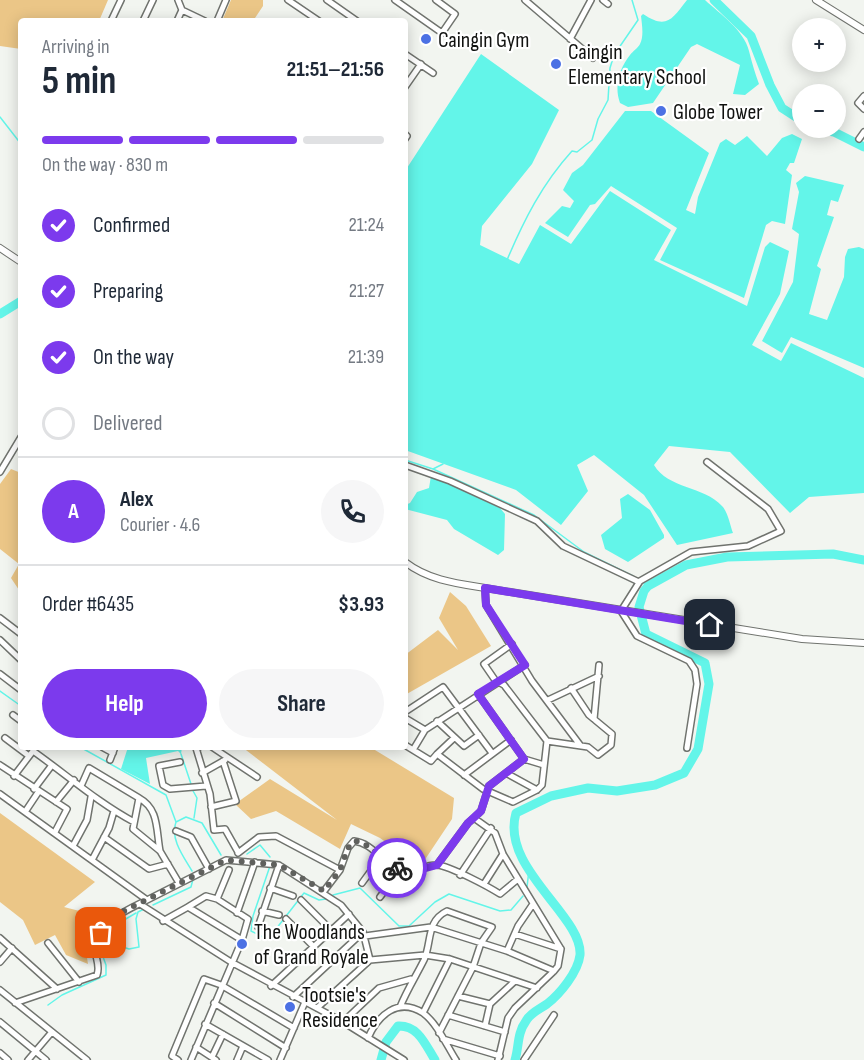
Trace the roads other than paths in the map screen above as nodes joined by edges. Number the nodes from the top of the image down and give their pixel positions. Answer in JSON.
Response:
{"nodes":[{"id":1,"x":121,"y":0,"type":"edge"},
{"id":2,"x":153,"y":0,"type":"edge"},
{"id":3,"x":178,"y":0,"type":"edge"},
{"id":4,"x":225,"y":0,"type":"edge"},
{"id":5,"x":288,"y":0,"type":"edge"},
{"id":6,"x":327,"y":0,"type":"edge"},
{"id":7,"x":395,"y":0,"type":"edge"},
{"id":8,"x":436,"y":0,"type":"edge"},
{"id":9,"x":525,"y":0,"type":"edge"},
{"id":10,"x":591,"y":0,"type":"edge"},
{"id":11,"x":816,"y":0,"type":"edge"},
{"id":12,"x":182,"y":10,"type":"junction"},
{"id":13,"x":112,"y":18,"type":"edge"},
{"id":14,"x":144,"y":18,"type":"edge"},
{"id":15,"x":178,"y":18,"type":"edge"},
{"id":16,"x":199,"y":18,"type":"edge"},
{"id":17,"x":218,"y":18,"type":"edge"},
{"id":18,"x":315,"y":18,"type":"edge"},
{"id":19,"x":353,"y":18,"type":"edge"},
{"id":20,"x":864,"y":30,"type":"edge"},
{"id":21,"x":570,"y":39,"type":"junction"},
{"id":22,"x":408,"y":56,"type":"edge"},
{"id":23,"x":593,"y":58,"type":"dead end"},
{"id":24,"x":421,"y":64,"type":"junction"},
{"id":25,"x":433,"y":73,"type":"dead end"},
{"id":26,"x":408,"y":83,"type":"edge"},
{"id":27,"x":864,"y":96,"type":"edge"},
{"id":28,"x":864,"y":109,"type":"edge"},
{"id":29,"x":864,"y":132,"type":"edge"},
{"id":30,"x":859,"y":139,"type":"dead end"},
{"id":31,"x":0,"y":248,"type":"edge"},
{"id":32,"x":18,"y":260,"type":"edge"},
{"id":33,"x":18,"y":442,"type":"edge"},
{"id":34,"x":706,"y":462,"type":"dead end"},
{"id":35,"x":408,"y":466,"type":"edge"},
{"id":36,"x":0,"y":472,"type":"edge"},
{"id":37,"x":408,"y":564,"type":"edge"},
{"id":38,"x":640,"y":582,"type":"junction"},
{"id":39,"x":485,"y":588,"type":"junction"},
{"id":40,"x":623,"y":611,"type":"junction"},
{"id":41,"x":0,"y":618,"type":"edge"},
{"id":42,"x":18,"y":632,"type":"edge"},
{"id":43,"x":0,"y":640,"type":"edge"},
{"id":44,"x":864,"y":643,"type":"edge"},
{"id":45,"x":512,"y":644,"type":"junction"},
{"id":46,"x":18,"y":657,"type":"edge"},
{"id":47,"x":525,"y":665,"type":"junction"},
{"id":48,"x":599,"y":665,"type":"dead end"},
{"id":49,"x":0,"y":674,"type":"edge"},
{"id":50,"x":598,"y":676,"type":"junction"},
{"id":51,"x":499,"y":683,"type":"junction"},
{"id":52,"x":18,"y":688,"type":"edge"},
{"id":53,"x":571,"y":688,"type":"junction"},
{"id":54,"x":478,"y":694,"type":"junction"},
{"id":55,"x":548,"y":700,"type":"junction"},
{"id":56,"x":458,"y":707,"type":"junction"},
{"id":57,"x":408,"y":710,"type":"edge"},
{"id":58,"x":13,"y":715,"type":"dead end"},
{"id":59,"x":18,"y":719,"type":"edge"},
{"id":60,"x":594,"y":719,"type":"junction"},
{"id":61,"x":408,"y":720,"type":"edge"},
{"id":62,"x":437,"y":721,"type":"junction"},
{"id":63,"x":425,"y":730,"type":"junction"},
{"id":64,"x":479,"y":735,"type":"junction"},
{"id":65,"x":5,"y":738,"type":"dead end"},
{"id":66,"x":454,"y":738,"type":"junction"},
{"id":67,"x":511,"y":740,"type":"junction"},
{"id":68,"x":547,"y":741,"type":"junction"},
{"id":69,"x":18,"y":744,"type":"edge"},
{"id":70,"x":580,"y":745,"type":"junction"},
{"id":71,"x":408,"y":747,"type":"edge"},
{"id":72,"x":687,"y":748,"type":"dead end"},
{"id":73,"x":114,"y":750,"type":"edge"},
{"id":74,"x":196,"y":750,"type":"edge"},
{"id":75,"x":216,"y":750,"type":"edge"},
{"id":76,"x":413,"y":750,"type":"junction"},
{"id":77,"x":32,"y":751,"type":"edge"},
{"id":78,"x":492,"y":753,"type":"junction"},
{"id":79,"x":437,"y":754,"type":"junction"},
{"id":80,"x":226,"y":759,"type":"junction"},
{"id":81,"x":524,"y":759,"type":"junction"},
{"id":82,"x":110,"y":760,"type":"dead end"},
{"id":83,"x":180,"y":762,"type":"dead end"},
{"id":84,"x":0,"y":765,"type":"edge"},
{"id":85,"x":52,"y":765,"type":"junction"},
{"id":86,"x":544,"y":765,"type":"junction"},
{"id":87,"x":202,"y":773,"type":"junction"},
{"id":88,"x":506,"y":773,"type":"junction"},
{"id":89,"x":464,"y":775,"type":"junction"},
{"id":90,"x":14,"y":776,"type":"junction"},
{"id":91,"x":257,"y":777,"type":"dead end"},
{"id":92,"x":74,"y":780,"type":"junction"},
{"id":93,"x":81,"y":786,"type":"junction"},
{"id":94,"x":207,"y":786,"type":"junction"},
{"id":95,"x":36,"y":790,"type":"junction"},
{"id":96,"x":486,"y":790,"type":"junction"},
{"id":97,"x":537,"y":790,"type":"junction"},
{"id":98,"x":0,"y":794,"type":"edge"},
{"id":99,"x":91,"y":797,"type":"junction"},
{"id":100,"x":139,"y":798,"type":"junction"},
{"id":101,"x":56,"y":802,"type":"junction"},
{"id":102,"x":211,"y":807,"type":"junction"},
{"id":103,"x":114,"y":811,"type":"junction"},
{"id":104,"x":25,"y":812,"type":"junction"},
{"id":105,"x":474,"y":818,"type":"junction"},
{"id":106,"x":134,"y":822,"type":"junction"},
{"id":107,"x":491,"y":828,"type":"junction"},
{"id":108,"x":176,"y":831,"type":"dead end"},
{"id":109,"x":55,"y":832,"type":"junction"},
{"id":110,"x":104,"y":837,"type":"junction"},
{"id":111,"x":73,"y":846,"type":"junction"},
{"id":112,"x":160,"y":850,"type":"junction"},
{"id":113,"x":238,"y":852,"type":"junction"},
{"id":114,"x":503,"y":854,"type":"junction"},
{"id":115,"x":381,"y":857,"type":"junction"},
{"id":116,"x":92,"y":860,"type":"junction"},
{"id":117,"x":240,"y":860,"type":"junction"},
{"id":118,"x":255,"y":862,"type":"junction"},
{"id":119,"x":168,"y":864,"type":"junction"},
{"id":120,"x":279,"y":865,"type":"junction"},
{"id":121,"x":437,"y":865,"type":"junction"},
{"id":122,"x":209,"y":869,"type":"junction"},
{"id":123,"x":229,"y":870,"type":"dead end"},
{"id":124,"x":340,"y":870,"type":"junction"},
{"id":125,"x":400,"y":870,"type":"junction"},
{"id":126,"x":460,"y":874,"type":"junction"},
{"id":127,"x":518,"y":879,"type":"junction"},
{"id":128,"x":179,"y":883,"type":"junction"},
{"id":129,"x":362,"y":883,"type":"dead end"},
{"id":130,"x":484,"y":884,"type":"junction"},
{"id":131,"x":270,"y":888,"type":"junction"},
{"id":132,"x":324,"y":891,"type":"junction"},
{"id":133,"x":293,"y":896,"type":"dead end"},
{"id":134,"x":380,"y":897,"type":"dead end"},
{"id":135,"x":217,"y":899,"type":"junction"},
{"id":136,"x":147,"y":900,"type":"junction"},
{"id":137,"x":301,"y":900,"type":"dead end"},
{"id":138,"x":140,"y":904,"type":"junction"},
{"id":139,"x":533,"y":904,"type":"junction"},
{"id":140,"x":188,"y":907,"type":"junction"},
{"id":141,"x":262,"y":911,"type":"junction"},
{"id":142,"x":237,"y":913,"type":"junction"},
{"id":143,"x":349,"y":914,"type":"junction"},
{"id":144,"x":279,"y":915,"type":"dead end"},
{"id":145,"x":286,"y":919,"type":"dead end"},
{"id":146,"x":163,"y":921,"type":"junction"},
{"id":147,"x":258,"y":927,"type":"dead end"},
{"id":148,"x":431,"y":927,"type":"junction"},
{"id":149,"x":332,"y":931,"type":"junction"},
{"id":150,"x":364,"y":934,"type":"junction"},
{"id":151,"x":515,"y":934,"type":"junction"},
{"id":152,"x":0,"y":938,"type":"edge"},
{"id":153,"x":242,"y":940,"type":"junction"},
{"id":154,"x":48,"y":943,"type":"dead end"},
{"id":155,"x":481,"y":943,"type":"junction"},
{"id":156,"x":314,"y":947,"type":"junction"},
{"id":157,"x":12,"y":948,"type":"junction"},
{"id":158,"x":561,"y":949,"type":"junction"},
{"id":159,"x":507,"y":951,"type":"junction"},
{"id":160,"x":425,"y":956,"type":"junction"},
{"id":161,"x":450,"y":959,"type":"junction"},
{"id":162,"x":1,"y":960,"type":"edge"},
{"id":163,"x":370,"y":960,"type":"junction"},
{"id":164,"x":231,"y":962,"type":"junction"},
{"id":165,"x":473,"y":967,"type":"junction"},
{"id":166,"x":554,"y":971,"type":"junction"},
{"id":167,"x":411,"y":980,"type":"junction"},
{"id":168,"x":515,"y":981,"type":"junction"},
{"id":169,"x":79,"y":982,"type":"junction"},
{"id":170,"x":221,"y":985,"type":"junction"},
{"id":171,"x":271,"y":986,"type":"junction"},
{"id":172,"x":537,"y":988,"type":"junction"},
{"id":173,"x":57,"y":989,"type":"junction"},
{"id":174,"x":1,"y":994,"type":"edge"},
{"id":175,"x":458,"y":996,"type":"junction"},
{"id":176,"x":293,"y":997,"type":"junction"},
{"id":177,"x":304,"y":1002,"type":"junction"},
{"id":178,"x":15,"y":1003,"type":"junction"},
{"id":179,"x":214,"y":1003,"type":"junction"},
{"id":180,"x":490,"y":1004,"type":"junction"},
{"id":181,"x":400,"y":1007,"type":"junction"},
{"id":182,"x":317,"y":1008,"type":"junction"},
{"id":183,"x":423,"y":1013,"type":"junction"},
{"id":184,"x":448,"y":1015,"type":"junction"},
{"id":185,"x":554,"y":1015,"type":"dead end"},
{"id":186,"x":0,"y":1022,"type":"edge"},
{"id":187,"x":343,"y":1022,"type":"junction"},
{"id":188,"x":205,"y":1024,"type":"junction"},
{"id":189,"x":485,"y":1026,"type":"junction"},
{"id":190,"x":294,"y":1028,"type":"junction"},
{"id":191,"x":51,"y":1032,"type":"junction"},
{"id":192,"x":505,"y":1032,"type":"junction"},
{"id":193,"x":439,"y":1033,"type":"junction"},
{"id":194,"x":223,"y":1034,"type":"junction"},
{"id":195,"x":368,"y":1038,"type":"junction"},
{"id":196,"x":443,"y":1039,"type":"junction"},
{"id":197,"x":243,"y":1046,"type":"junction"},
{"id":198,"x":196,"y":1047,"type":"junction"},
{"id":199,"x":286,"y":1048,"type":"junction"},
{"id":200,"x":35,"y":1051,"type":"junction"},
{"id":201,"x":0,"y":1053,"type":"edge"},
{"id":202,"x":259,"y":1058,"type":"edge"},
{"id":203,"x":499,"y":1058,"type":"edge"},
{"id":204,"x":214,"y":1059,"type":"edge"},
{"id":205,"x":401,"y":1059,"type":"edge"},
{"id":206,"x":8,"y":1060,"type":"edge"},
{"id":207,"x":28,"y":1060,"type":"edge"},
{"id":208,"x":46,"y":1060,"type":"edge"},
{"id":209,"x":87,"y":1060,"type":"edge"},
{"id":210,"x":178,"y":1060,"type":"edge"},
{"id":211,"x":190,"y":1060,"type":"edge"},
{"id":212,"x":237,"y":1060,"type":"edge"},
{"id":213,"x":268,"y":1060,"type":"edge"},
{"id":214,"x":280,"y":1060,"type":"edge"},
{"id":215,"x":456,"y":1060,"type":"edge"},
{"id":216,"x":524,"y":1060,"type":"edge"}],
"edges":[{"from":1,"to":13,"type":"street"},
{"from":2,"to":14,"type":"street"},
{"from":3,"to":12,"type":"street"},
{"from":4,"to":17,"type":"street"},
{"from":5,"to":18,"type":"street"},
{"from":6,"to":19,"type":"street"},
{"from":7,"to":8,"type":"street"},
{"from":9,"to":21,"type":"street"},
{"from":10,"to":21,"type":"street"},
{"from":11,"to":20,"type":"main road"},
{"from":12,"to":15,"type":"street"},
{"from":12,"to":16,"type":"street"},
{"from":21,"to":23,"type":"street"},
{"from":22,"to":24,"type":"street"},
{"from":24,"to":25,"type":"street"},
{"from":24,"to":26,"type":"street"},
{"from":27,"to":28,"type":"street"},
{"from":29,"to":30,"type":"street"},
{"from":31,"to":32,"type":"main road"},
{"from":33,"to":36,"type":"street"},
{"from":34,"to":38,"type":"street"},
{"from":35,"to":38,"type":"street"},
{"from":37,"to":39,"type":"main road"},
{"from":38,"to":40,"type":"street"},
{"from":39,"to":40,"type":"main road"},
{"from":39,"to":45,"type":"street"},
{"from":40,"to":44,"type":"main road"},
{"from":40,"to":72,"type":"street"},
{"from":41,"to":42,"type":"street"},
{"from":43,"to":46,"type":"street"},
{"from":45,"to":47,"type":"street"},
{"from":45,"to":51,"type":"street"},
{"from":47,"to":51,"type":"street"},
{"from":47,"to":55,"type":"street"},
{"from":48,"to":50,"type":"street"},
{"from":49,"to":52,"type":"street"},
{"from":50,"to":53,"type":"street"},
{"from":50,"to":60,"type":"street"},
{"from":51,"to":54,"type":"street"},
{"from":51,"to":68,"type":"street"},
{"from":53,"to":55,"type":"street"},
{"from":53,"to":60,"type":"street"},
{"from":54,"to":56,"type":"street"},
{"from":54,"to":67,"type":"street"},
{"from":55,"to":70,"type":"street"},
{"from":56,"to":57,"type":"street"},
{"from":56,"to":62,"type":"street"},
{"from":56,"to":64,"type":"street"},
{"from":58,"to":59,"type":"street"},
{"from":60,"to":70,"type":"street"},
{"from":61,"to":63,"type":"street"},
{"from":62,"to":63,"type":"street"},
{"from":62,"to":66,"type":"street"},
{"from":63,"to":76,"type":"street"},
{"from":64,"to":66,"type":"street"},
{"from":64,"to":78,"type":"street"},
{"from":65,"to":69,"type":"street"},
{"from":66,"to":79,"type":"street"},
{"from":67,"to":78,"type":"street"},
{"from":67,"to":81,"type":"street"},
{"from":68,"to":70,"type":"street"},
{"from":68,"to":86,"type":"street"},
{"from":71,"to":76,"type":"street"},
{"from":73,"to":82,"type":"street"},
{"from":74,"to":87,"type":"street"},
{"from":75,"to":80,"type":"street"},
{"from":76,"to":79,"type":"street"},
{"from":77,"to":85,"type":"street"},
{"from":77,"to":90,"type":"street"},
{"from":78,"to":89,"type":"street"},
{"from":79,"to":89,"type":"street"},
{"from":80,"to":87,"type":"street"},
{"from":80,"to":91,"type":"street"},
{"from":80,"to":102,"type":"street"},
{"from":81,"to":86,"type":"street"},
{"from":81,"to":88,"type":"street"},
{"from":83,"to":94,"type":"street"},
{"from":84,"to":90,"type":"street"},
{"from":85,"to":92,"type":"street"},
{"from":85,"to":95,"type":"street"},
{"from":86,"to":97,"type":"street"},
{"from":87,"to":94,"type":"street"},
{"from":88,"to":96,"type":"street"},
{"from":88,"to":97,"type":"street"},
{"from":89,"to":96,"type":"street"},
{"from":90,"to":95,"type":"street"},
{"from":92,"to":93,"type":"street"},
{"from":92,"to":101,"type":"street"},
{"from":93,"to":99,"type":"street"},
{"from":93,"to":100,"type":"street"},
{"from":94,"to":102,"type":"street"},
{"from":95,"to":101,"type":"street"},
{"from":95,"to":104,"type":"street"},
{"from":96,"to":97,"type":"street"},
{"from":96,"to":105,"type":"street"},
{"from":98,"to":104,"type":"street"},
{"from":99,"to":103,"type":"street"},
{"from":99,"to":111,"type":"street"},
{"from":100,"to":106,"type":"street"},
{"from":100,"to":112,"type":"street"},
{"from":101,"to":109,"type":"street"},
{"from":102,"to":113,"type":"street"},
{"from":103,"to":106,"type":"street"},
{"from":103,"to":110,"type":"street"},
{"from":104,"to":109,"type":"street"},
{"from":105,"to":107,"type":"street"},
{"from":105,"to":121,"type":"street"},
{"from":106,"to":112,"type":"street"},
{"from":107,"to":114,"type":"street"},
{"from":107,"to":126,"type":"street"},
{"from":108,"to":122,"type":"street"},
{"from":109,"to":111,"type":"street"},
{"from":110,"to":116,"type":"street"},
{"from":110,"to":119,"type":"street"},
{"from":111,"to":116,"type":"street"},
{"from":112,"to":119,"type":"street"},
{"from":113,"to":117,"type":"street"},
{"from":113,"to":124,"type":"street"},
{"from":114,"to":127,"type":"street"},
{"from":114,"to":130,"type":"street"},
{"from":115,"to":124,"type":"street"},
{"from":115,"to":125,"type":"street"},
{"from":115,"to":129,"type":"street"},
{"from":116,"to":136,"type":"street"},
{"from":117,"to":118,"type":"street"},
{"from":117,"to":122,"type":"street"},
{"from":118,"to":120,"type":"street"},
{"from":118,"to":142,"type":"street"},
{"from":119,"to":128,"type":"street"},
{"from":120,"to":131,"type":"street"},
{"from":120,"to":132,"type":"street"},
{"from":121,"to":125,"type":"street"},
{"from":121,"to":126,"type":"street"},
{"from":122,"to":128,"type":"street"},
{"from":123,"to":135,"type":"street"},
{"from":124,"to":132,"type":"street"},
{"from":125,"to":134,"type":"street"},
{"from":126,"to":130,"type":"street"},
{"from":127,"to":130,"type":"street"},
{"from":127,"to":139,"type":"street"},
{"from":128,"to":136,"type":"street"},
{"from":131,"to":133,"type":"street"},
{"from":131,"to":141,"type":"street"},
{"from":132,"to":143,"type":"street"},
{"from":135,"to":140,"type":"street"},
{"from":135,"to":142,"type":"street"},
{"from":136,"to":138,"type":"street"},
{"from":137,"to":149,"type":"street"},
{"from":138,"to":146,"type":"street"},
{"from":138,"to":169,"type":"street"},
{"from":139,"to":151,"type":"street"},
{"from":139,"to":158,"type":"street"},
{"from":140,"to":146,"type":"street"},
{"from":140,"to":153,"type":"street"},
{"from":141,"to":144,"type":"street"},
{"from":141,"to":147,"type":"street"},
{"from":142,"to":153,"type":"street"},
{"from":143,"to":149,"type":"street"},
{"from":143,"to":150,"type":"street"},
{"from":145,"to":156,"type":"street"},
{"from":146,"to":164,"type":"street"},
{"from":148,"to":150,"type":"street"},
{"from":148,"to":155,"type":"street"},
{"from":148,"to":155,"type":"street"},
{"from":148,"to":160,"type":"street"},
{"from":149,"to":156,"type":"street"},
{"from":150,"to":163,"type":"street"},
{"from":150,"to":176,"type":"street"},
{"from":151,"to":158,"type":"street"},
{"from":151,"to":159,"type":"street"},
{"from":152,"to":157,"type":"street"},
{"from":153,"to":164,"type":"street"},
{"from":154,"to":169,"type":"street"},
{"from":155,"to":159,"type":"street"},
{"from":155,"to":165,"type":"street"},
{"from":156,"to":171,"type":"street"},
{"from":157,"to":162,"type":"street"},
{"from":157,"to":173,"type":"street"},
{"from":158,"to":166,"type":"street"},
{"from":159,"to":166,"type":"street"},
{"from":160,"to":161,"type":"street"},
{"from":160,"to":163,"type":"street"},
{"from":160,"to":167,"type":"street"},
{"from":161,"to":165,"type":"street"},
{"from":161,"to":183,"type":"street"},
{"from":163,"to":182,"type":"street"},
{"from":164,"to":170,"type":"street"},
{"from":164,"to":171,"type":"street"},
{"from":165,"to":168,"type":"street"},
{"from":165,"to":175,"type":"street"},
{"from":166,"to":172,"type":"street"},
{"from":167,"to":181,"type":"street"},
{"from":167,"to":187,"type":"street"},
{"from":168,"to":172,"type":"street"},
{"from":168,"to":180,"type":"street"},
{"from":169,"to":173,"type":"street"},
{"from":170,"to":179,"type":"street"},
{"from":170,"to":190,"type":"street"},
{"from":170,"to":210,"type":"street"},
{"from":171,"to":176,"type":"street"},
{"from":172,"to":192,"type":"street"},
{"from":173,"to":178,"type":"street"},
{"from":174,"to":178,"type":"street"},
{"from":175,"to":180,"type":"street"},
{"from":175,"to":184,"type":"street"},
{"from":176,"to":177,"type":"street"},
{"from":177,"to":182,"type":"street"},
{"from":177,"to":190,"type":"street"},
{"from":178,"to":191,"type":"street"},
{"from":179,"to":188,"type":"street"},
{"from":179,"to":199,"type":"street"},
{"from":180,"to":189,"type":"street"},
{"from":181,"to":183,"type":"street"},
{"from":181,"to":195,"type":"street"},
{"from":182,"to":187,"type":"street"},
{"from":183,"to":193,"type":"street"},
{"from":184,"to":189,"type":"street"},
{"from":184,"to":193,"type":"street"},
{"from":185,"to":216,"type":"street"},
{"from":186,"to":200,"type":"street"},
{"from":187,"to":195,"type":"street"},
{"from":188,"to":194,"type":"street"},
{"from":188,"to":198,"type":"street"},
{"from":189,"to":192,"type":"street"},
{"from":190,"to":199,"type":"street"},
{"from":191,"to":200,"type":"street"},
{"from":191,"to":209,"type":"street"},
{"from":192,"to":203,"type":"street"},
{"from":193,"to":196,"type":"street"},
{"from":194,"to":197,"type":"street"},
{"from":194,"to":204,"type":"street"},
{"from":195,"to":205,"type":"street"},
{"from":196,"to":203,"type":"street"},
{"from":196,"to":215,"type":"street"},
{"from":197,"to":202,"type":"street"},
{"from":197,"to":212,"type":"street"},
{"from":198,"to":204,"type":"street"},
{"from":198,"to":211,"type":"street"},
{"from":199,"to":214,"type":"street"},
{"from":200,"to":207,"type":"street"},
{"from":200,"to":208,"type":"street"},
{"from":201,"to":206,"type":"street"},
{"from":202,"to":213,"type":"street"}]}
